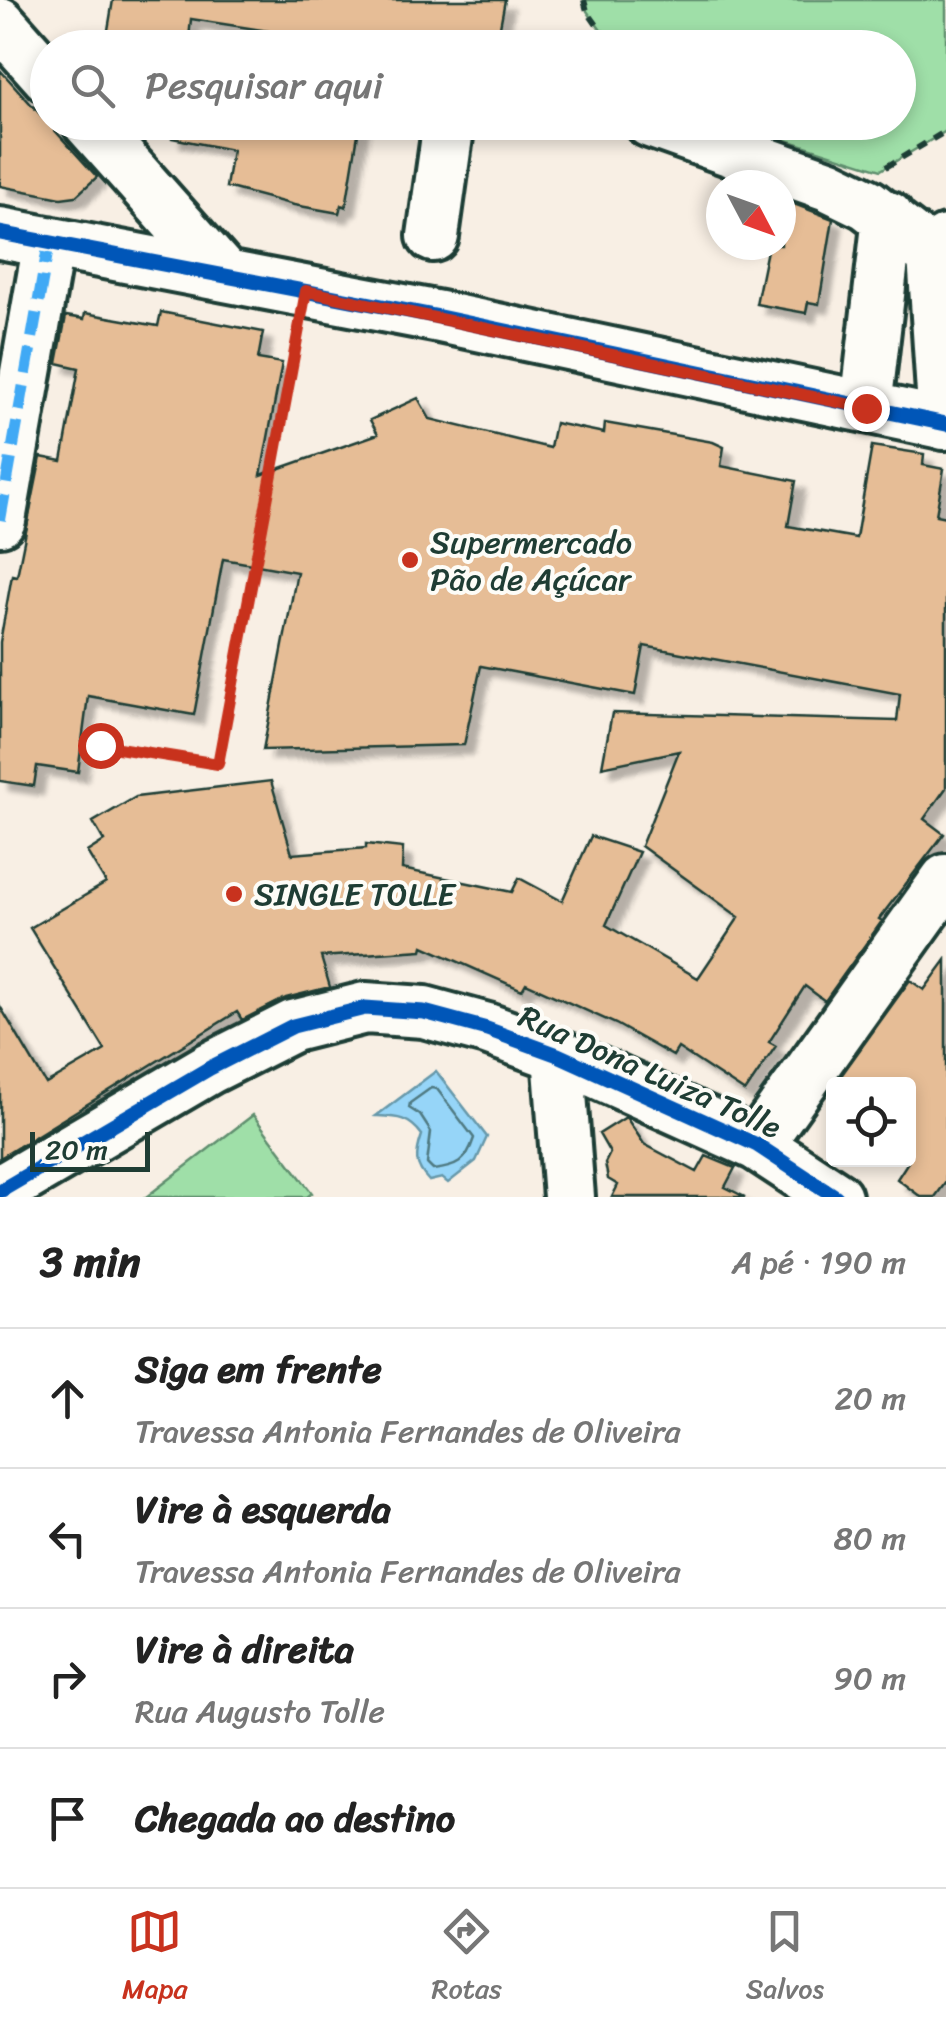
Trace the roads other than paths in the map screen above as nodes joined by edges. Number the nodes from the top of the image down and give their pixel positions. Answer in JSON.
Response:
{"nodes":[{"id":1,"x":0,"y":23,"type":"edge"},
{"id":2,"x":30,"y":57,"type":"edge"},
{"id":3,"x":104,"y":140,"type":"edge"},
{"id":4,"x":446,"y":140,"type":"edge"},
{"id":5,"x":701,"y":140,"type":"edge"},
{"id":6,"x":888,"y":217,"type":"junction"},
{"id":7,"x":0,"y":234,"type":"edge"},
{"id":8,"x":432,"y":236,"type":"dead end"},
{"id":9,"x":49,"y":242,"type":"junction"},
{"id":10,"x":939,"y":248,"type":"edge"},
{"id":11,"x":222,"y":274,"type":"junction"},
{"id":12,"x":866,"y":408,"type":"junction"},
{"id":13,"x":945,"y":424,"type":"edge"},
{"id":14,"x":0,"y":520,"type":"edge"},
{"id":15,"x":946,"y":880,"type":"edge"},
{"id":16,"x":558,"y":1056,"type":"junction"},
{"id":17,"x":757,"y":1145,"type":"junction"},
{"id":18,"x":0,"y":1192,"type":"edge"},
{"id":19,"x":569,"y":1197,"type":"edge"},
{"id":20,"x":836,"y":1197,"type":"edge"}],
"edges":[{"from":1,"to":2,"type":"street"},
{"from":3,"to":11,"type":"street"},
{"from":4,"to":8,"type":"street"},
{"from":5,"to":6,"type":"street"},
{"from":6,"to":10,"type":"street"},
{"from":6,"to":12,"type":"street"},
{"from":7,"to":9,"type":"street"},
{"from":9,"to":11,"type":"street"},
{"from":9,"to":14,"type":"street"},
{"from":10,"to":13,"type":"street"},
{"from":11,"to":12,"type":"street"},
{"from":12,"to":13,"type":"street"},
{"from":15,"to":17,"type":"street"},
{"from":16,"to":17,"type":"street","name":"Rua Dona Luiza Tolle"},
{"from":16,"to":18,"type":"street","name":"Rua Dona Luiza Tolle"},
{"from":16,"to":19,"type":"street"},
{"from":17,"to":20,"type":"street","name":"Rua Dona Luiza Tolle"}]}
